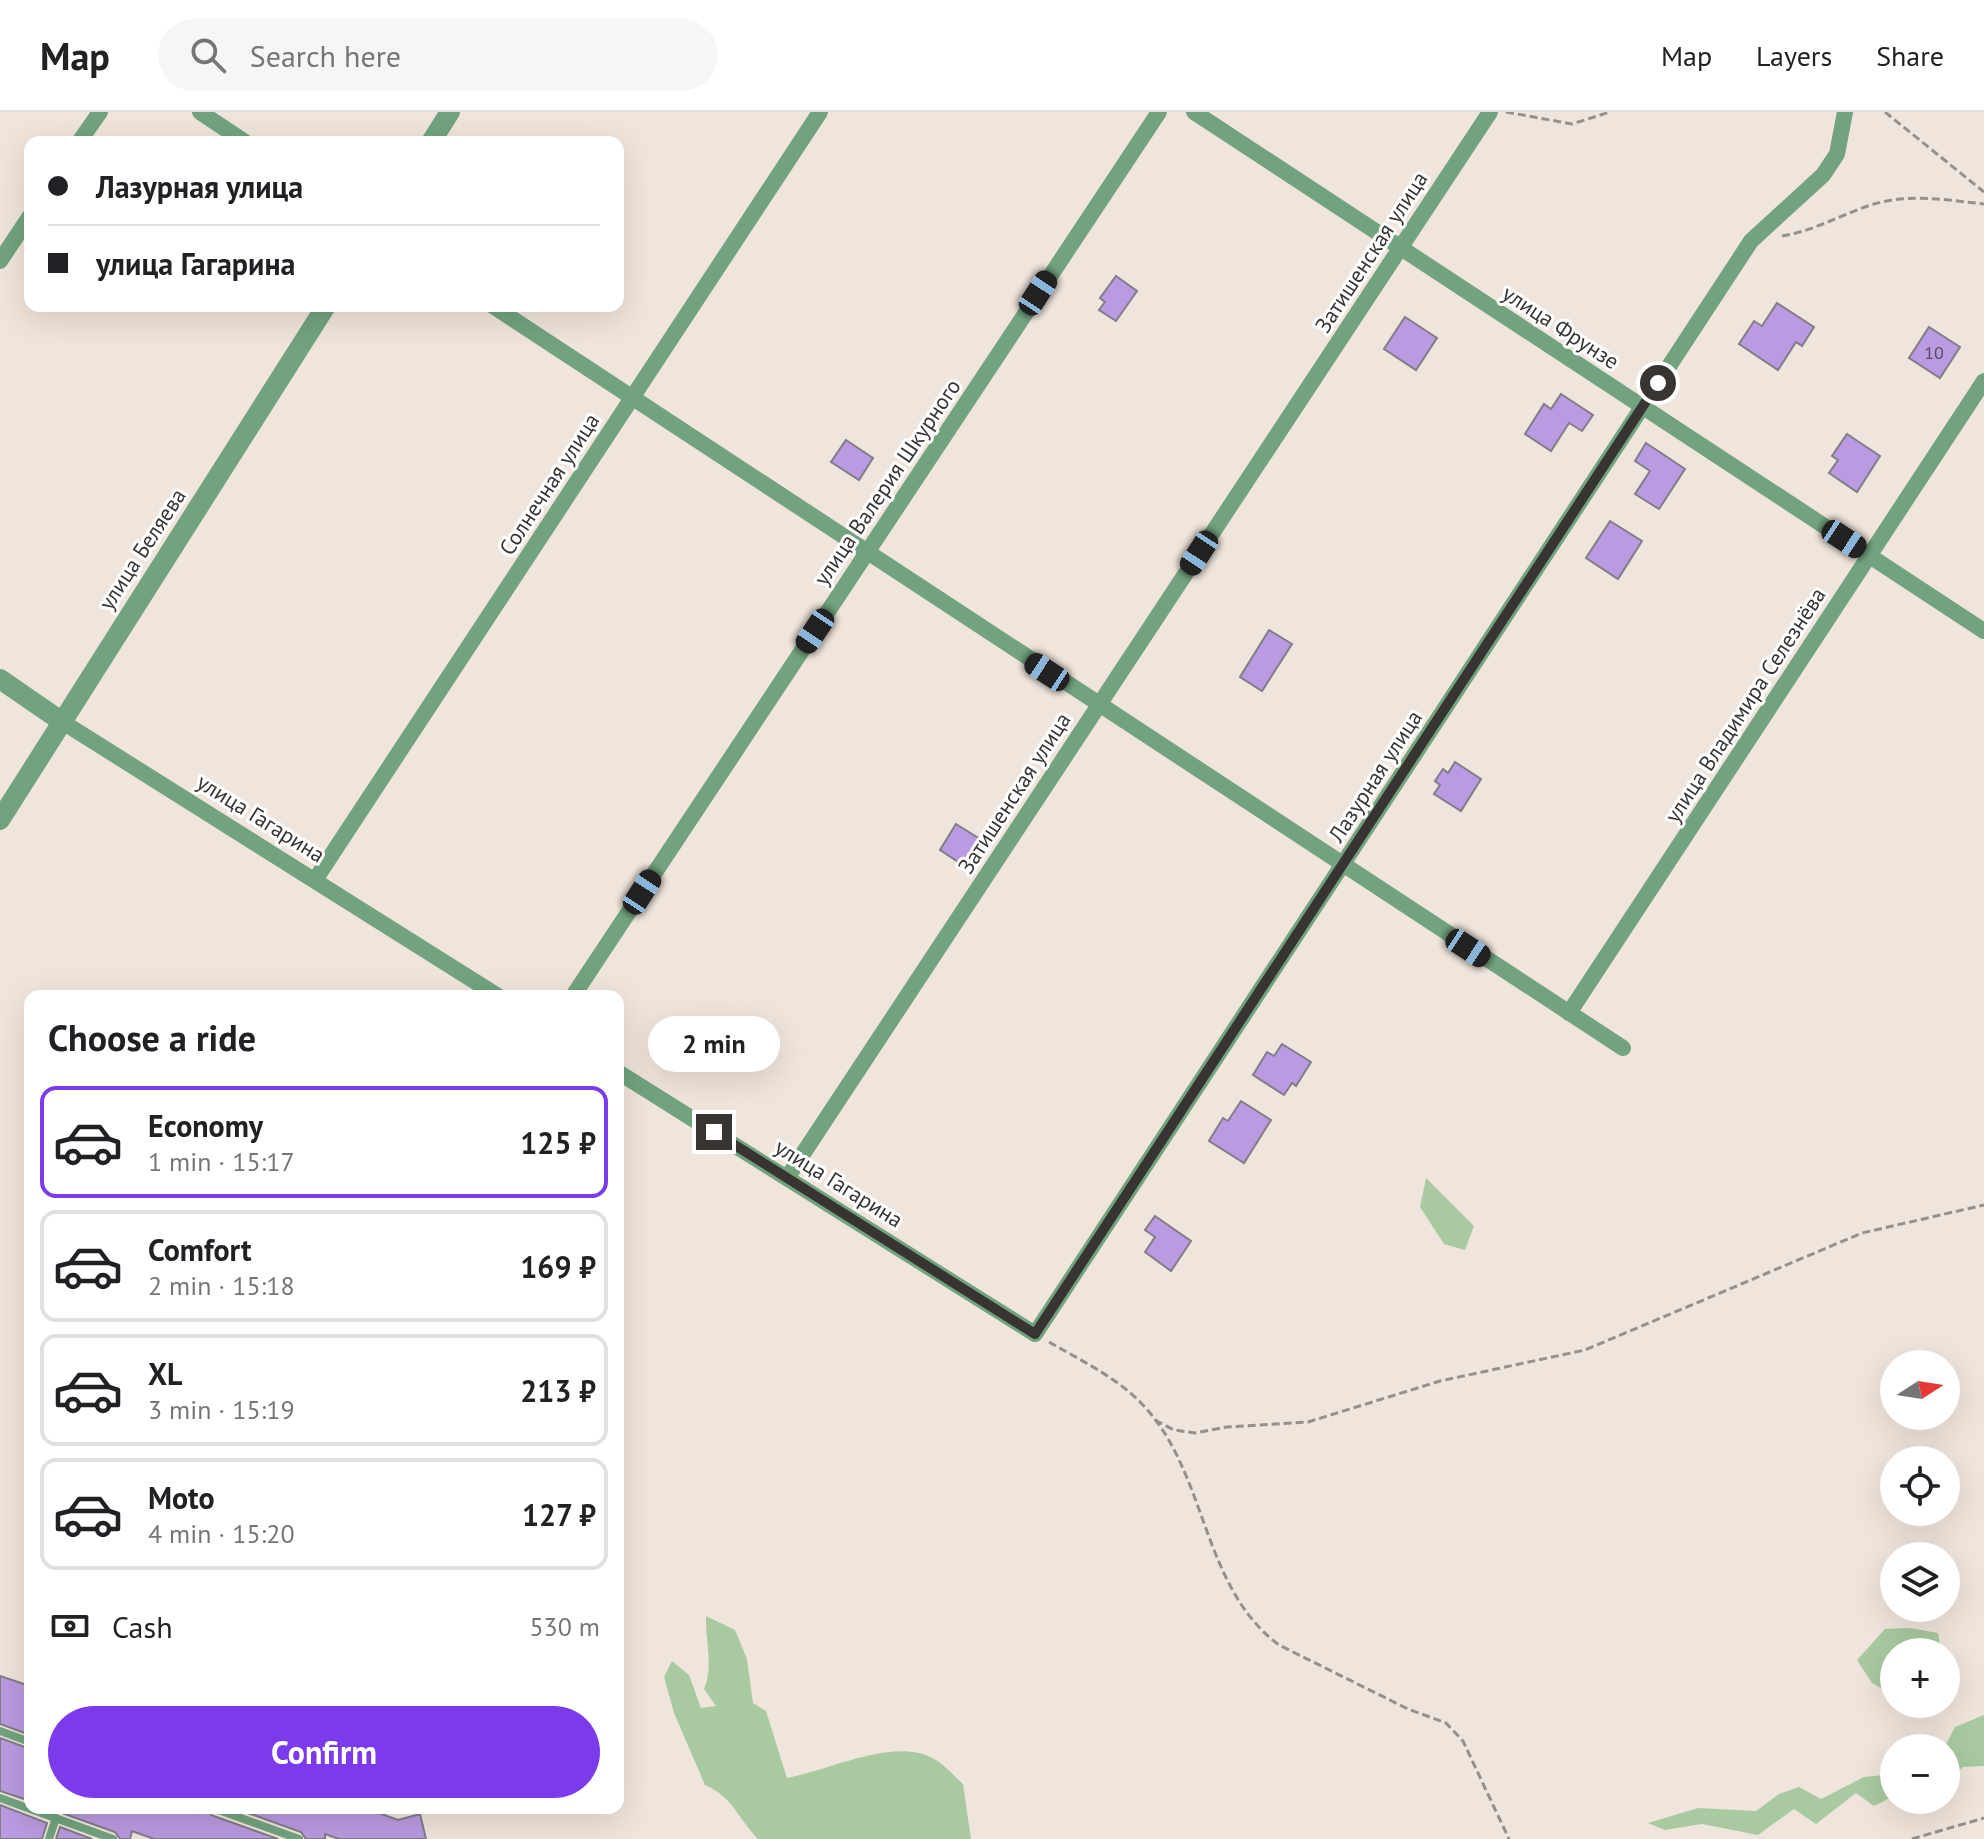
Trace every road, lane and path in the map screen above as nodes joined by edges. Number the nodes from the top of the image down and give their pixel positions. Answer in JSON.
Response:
{"nodes":[{"id":1,"x":100,"y":112,"type":"edge"},
{"id":2,"x":200,"y":112,"type":"edge"},
{"id":3,"x":450,"y":112,"type":"edge"},
{"id":4,"x":820,"y":112,"type":"edge"},
{"id":5,"x":1159,"y":112,"type":"edge"},
{"id":6,"x":1194,"y":112,"type":"edge"},
{"id":7,"x":1490,"y":112,"type":"edge"},
{"id":8,"x":1506,"y":112,"type":"edge"},
{"id":9,"x":1610,"y":112,"type":"edge"},
{"id":10,"x":1845,"y":112,"type":"edge"},
{"id":11,"x":1885,"y":112,"type":"edge"},
{"id":12,"x":83,"y":136,"type":"edge"},
{"id":13,"x":236,"y":136,"type":"edge"},
{"id":14,"x":435,"y":136,"type":"edge"},
{"id":15,"x":1984,"y":192,"type":"edge"},
{"id":16,"x":1984,"y":204,"type":"edge"},
{"id":17,"x":24,"y":225,"type":"edge"},
{"id":18,"x":1751,"y":241,"type":"junction"},
{"id":19,"x":1400,"y":248,"type":"junction"},
{"id":20,"x":0,"y":261,"type":"edge"},
{"id":21,"x":322,"y":312,"type":"edge"},
{"id":22,"x":502,"y":312,"type":"edge"},
{"id":23,"x":1984,"y":381,"type":"edge"},
{"id":24,"x":632,"y":398,"type":"junction"},
{"id":25,"x":1642,"y":407,"type":"junction"},
{"id":26,"x":867,"y":553,"type":"junction"},
{"id":27,"x":1869,"y":556,"type":"junction"},
{"id":28,"x":1984,"y":631,"type":"edge"},
{"id":29,"x":0,"y":679,"type":"edge"},
{"id":30,"x":1098,"y":706,"type":"junction"},
{"id":31,"x":61,"y":721,"type":"junction"},
{"id":32,"x":0,"y":820,"type":"edge"},
{"id":33,"x":1342,"y":866,"type":"junction"},
{"id":34,"x":315,"y":880,"type":"junction"},
{"id":35,"x":489,"y":990,"type":"edge"},
{"id":36,"x":577,"y":990,"type":"edge"},
{"id":37,"x":1569,"y":1013,"type":"junction"},
{"id":38,"x":1623,"y":1048,"type":"dead end"},
{"id":39,"x":624,"y":1076,"type":"edge"},
{"id":40,"x":787,"y":1178,"type":"junction"},
{"id":41,"x":1984,"y":1205,"type":"edge"},
{"id":42,"x":1035,"y":1334,"type":"junction"},
{"id":43,"x":1155,"y":1420,"type":"junction"},
{"id":44,"x":0,"y":1731,"type":"edge"},
{"id":45,"x":24,"y":1740,"type":"edge"},
{"id":46,"x":0,"y":1798,"type":"edge"},
{"id":47,"x":24,"y":1807,"type":"edge"},
{"id":48,"x":45,"y":1814,"type":"edge"},
{"id":49,"x":230,"y":1814,"type":"edge"},
{"id":50,"x":56,"y":1818,"type":"junction"},
{"id":51,"x":1984,"y":1818,"type":"edge"},
{"id":52,"x":49,"y":1839,"type":"edge"},
{"id":53,"x":113,"y":1839,"type":"edge"},
{"id":54,"x":299,"y":1839,"type":"edge"},
{"id":55,"x":1509,"y":1839,"type":"edge"},
{"id":56,"x":1912,"y":1839,"type":"edge"}],
"edges":[{"from":1,"to":12,"type":"street"},
{"from":2,"to":13,"type":"street"},
{"from":3,"to":14,"type":"street"},
{"from":4,"to":24,"type":"street","name":"Солнечная улица"},
{"from":5,"to":26,"type":"street","name":"улица Валерия Шкурного"},
{"from":6,"to":19,"type":"street","name":"улица Фрунзе"},
{"from":7,"to":19,"type":"street","name":"Затишенская улица"},
{"from":8,"to":9,"type":"path"},
{"from":10,"to":18,"type":"street","name":"Лазурная улица"},
{"from":11,"to":15,"type":"path"},
{"from":16,"to":18,"type":"path"},
{"from":17,"to":20,"type":"street"},
{"from":18,"to":25,"type":"street","name":"Лазурная улица"},
{"from":19,"to":25,"type":"street","name":"улица Фрунзе"},
{"from":19,"to":30,"type":"street","name":"Затишенская улица"},
{"from":21,"to":31,"type":"street","name":"улица Беляева"},
{"from":22,"to":24,"type":"street"},
{"from":23,"to":27,"type":"street","name":"улица Владимира Селезнёва"},
{"from":24,"to":26,"type":"street"},
{"from":24,"to":34,"type":"street","name":"Солнечная улица"},
{"from":25,"to":27,"type":"street","name":"улица Фрунзе"},
{"from":25,"to":33,"type":"street","name":"Лазурная улица"},
{"from":26,"to":30,"type":"street"},
{"from":26,"to":36,"type":"street","name":"улица Валерия Шкурного"},
{"from":27,"to":28,"type":"street","name":"улица Фрунзе"},
{"from":27,"to":37,"type":"street","name":"улица Владимира Селезнёва"},
{"from":29,"to":31,"type":"street","name":"улица Гагарина"},
{"from":30,"to":33,"type":"street"},
{"from":30,"to":40,"type":"street","name":"Затишенская улица"},
{"from":31,"to":32,"type":"street","name":"улица Беляева"},
{"from":31,"to":34,"type":"street","name":"улица Гагарина"},
{"from":33,"to":37,"type":"street"},
{"from":33,"to":42,"type":"street","name":"Лазурная улица"},
{"from":34,"to":35,"type":"street","name":"улица Гагарина"},
{"from":37,"to":38,"type":"street"},
{"from":39,"to":40,"type":"street","name":"улица Гагарина"},
{"from":40,"to":42,"type":"street","name":"улица Гагарина"},
{"from":41,"to":43,"type":"path"},
{"from":42,"to":43,"type":"path"},
{"from":43,"to":55,"type":"path"},
{"from":44,"to":45,"type":"lane"},
{"from":46,"to":47,"type":"lane"},
{"from":48,"to":50,"type":"lane"},
{"from":49,"to":54,"type":"lane"},
{"from":50,"to":52,"type":"lane"},
{"from":50,"to":53,"type":"lane"},
{"from":51,"to":56,"type":"path"}]}
